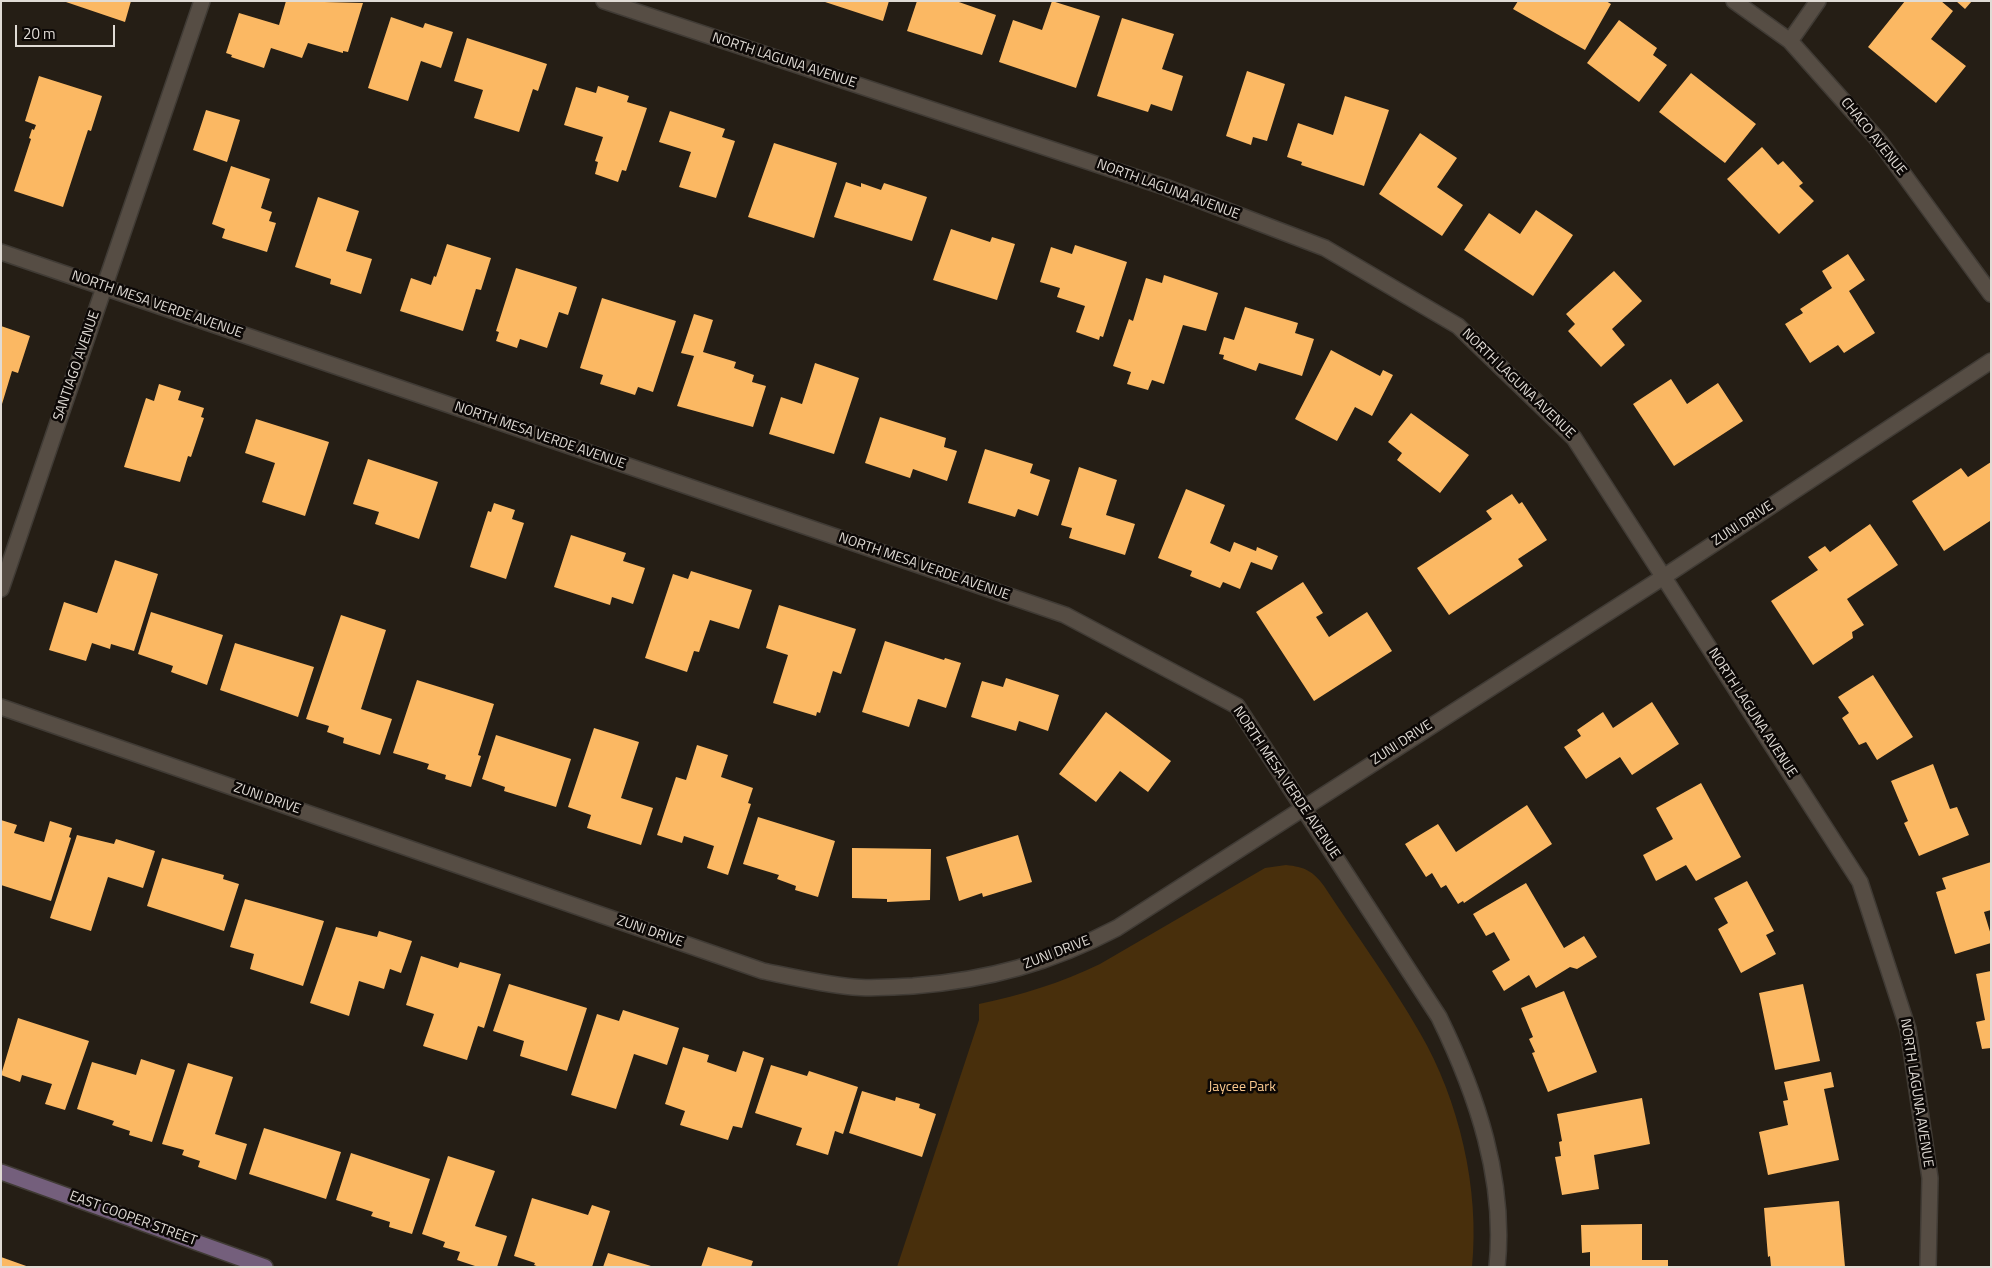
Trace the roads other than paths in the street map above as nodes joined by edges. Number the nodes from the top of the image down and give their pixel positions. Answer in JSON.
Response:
{"nodes":[{"id":1,"x":202,"y":1,"type":"edge"},
{"id":2,"x":604,"y":1,"type":"edge"},
{"id":3,"x":1734,"y":1,"type":"edge"},
{"id":4,"x":1818,"y":1,"type":"edge"},
{"id":5,"x":1790,"y":41,"type":"junction"},
{"id":6,"x":1,"y":252,"type":"edge"},
{"id":7,"x":104,"y":286,"type":"junction"},
{"id":8,"x":1991,"y":294,"type":"edge"},
{"id":9,"x":1991,"y":361,"type":"edge"},
{"id":10,"x":1665,"y":576,"type":"junction"},
{"id":11,"x":1,"y":589,"type":"edge"},
{"id":12,"x":1,"y":708,"type":"edge"},
{"id":13,"x":1303,"y":806,"type":"junction"},
{"id":14,"x":1,"y":1172,"type":"edge"},
{"id":15,"x":266,"y":1267,"type":"edge"},
{"id":16,"x":1497,"y":1267,"type":"edge"},
{"id":17,"x":1928,"y":1267,"type":"edge"}],
"edges":[{"from":1,"to":7,"type":"street","name":"SANTIAGO AVENUE"},
{"from":2,"to":10,"type":"street","name":"NORTH LAGUNA AVENUE"},
{"from":3,"to":5,"type":"street","name":"CHACO AVENUE"},
{"from":4,"to":5,"type":"street"},
{"from":5,"to":8,"type":"street","name":"CHACO AVENUE"},
{"from":6,"to":7,"type":"street","name":"NORTH MESA VERDE AVENUE"},
{"from":7,"to":11,"type":"street","name":"SANTIAGO AVENUE"},
{"from":7,"to":13,"type":"street","name":"NORTH MESA VERDE AVENUE"},
{"from":9,"to":10,"type":"street","name":"ZUNI DRIVE"},
{"from":10,"to":13,"type":"street","name":"ZUNI DRIVE"},
{"from":10,"to":17,"type":"street","name":"NORTH LAGUNA AVENUE"},
{"from":12,"to":13,"type":"street","name":"ZUNI DRIVE"},
{"from":13,"to":16,"type":"street","name":"NORTH MESA VERDE AVENUE"},
{"from":14,"to":15,"type":"street","name":"EAST COOPER STREET"}]}
